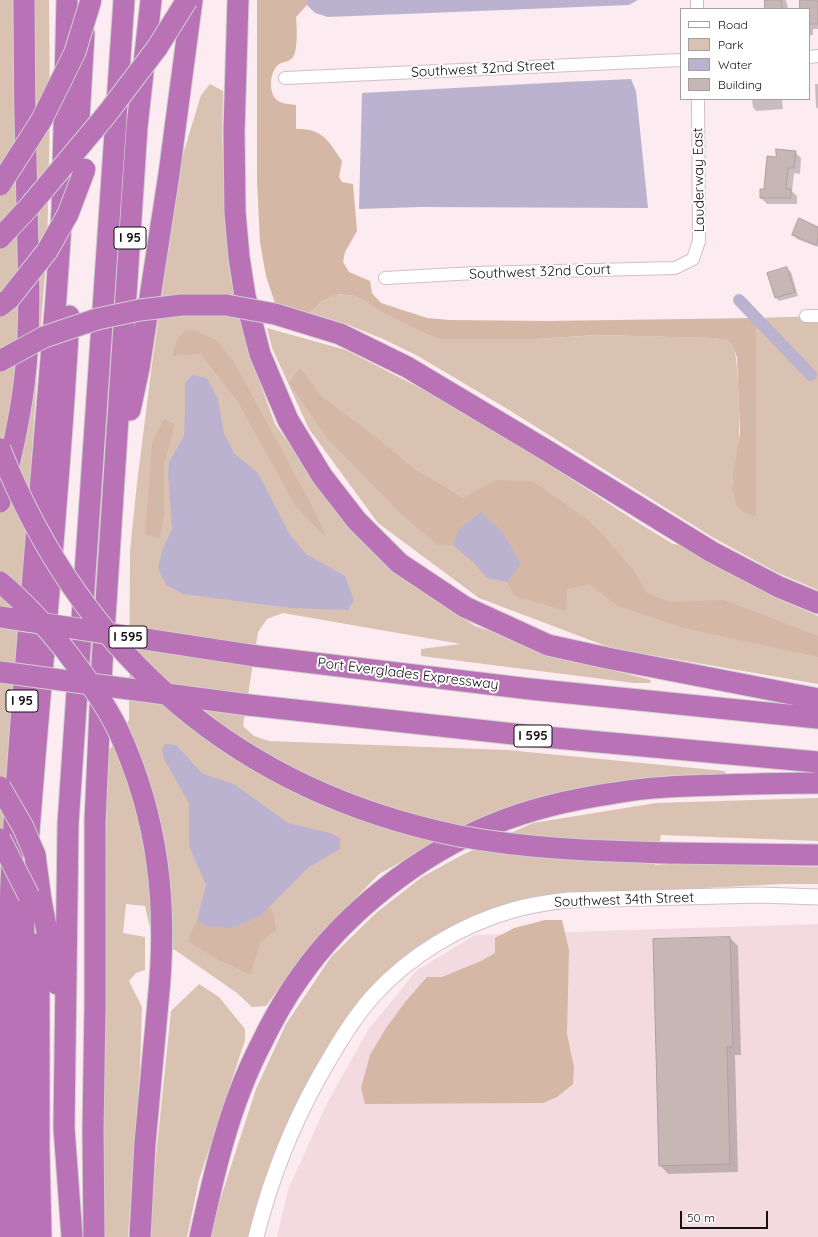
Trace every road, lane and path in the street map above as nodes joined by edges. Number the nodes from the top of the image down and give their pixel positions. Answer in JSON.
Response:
{"nodes":[{"id":1,"x":24,"y":0,"type":"edge"},
{"id":2,"x":67,"y":0,"type":"edge"},
{"id":3,"x":85,"y":0,"type":"edge"},
{"id":4,"x":91,"y":0,"type":"edge"},
{"id":5,"x":96,"y":0,"type":"edge"},
{"id":6,"x":124,"y":0,"type":"edge"},
{"id":7,"x":151,"y":0,"type":"edge"},
{"id":8,"x":187,"y":0,"type":"edge"},
{"id":9,"x":192,"y":0,"type":"edge"},
{"id":10,"x":238,"y":0,"type":"edge"},
{"id":11,"x":680,"y":60,"type":"edge"},
{"id":12,"x":285,"y":78,"type":"dead end"},
{"id":13,"x":698,"y":100,"type":"edge"},
{"id":14,"x":0,"y":185,"type":"edge"},
{"id":15,"x":0,"y":238,"type":"edge"},
{"id":16,"x":693,"y":259,"type":"joint"},
{"id":17,"x":385,"y":278,"type":"dead end"},
{"id":18,"x":0,"y":306,"type":"edge"},
{"id":19,"x":0,"y":361,"type":"edge"},
{"id":20,"x":0,"y":449,"type":"edge"},
{"id":21,"x":115,"y":477,"type":"junction"},
{"id":22,"x":0,"y":502,"type":"edge"},
{"id":23,"x":0,"y":582,"type":"edge"},
{"id":24,"x":818,"y":603,"type":"edge"},
{"id":25,"x":0,"y":617,"type":"edge"},
{"id":26,"x":0,"y":672,"type":"edge"},
{"id":27,"x":818,"y":699,"type":"edge"},
{"id":28,"x":818,"y":718,"type":"edge"},
{"id":29,"x":818,"y":762,"type":"edge"},
{"id":30,"x":818,"y":783,"type":"edge"},
{"id":31,"x":0,"y":787,"type":"edge"},
{"id":32,"x":0,"y":838,"type":"edge"},
{"id":33,"x":818,"y":855,"type":"edge"},
{"id":34,"x":818,"y":897,"type":"edge"},
{"id":35,"x":3,"y":1031,"type":"edge"},
{"id":36,"x":7,"y":1237,"type":"edge"},
{"id":37,"x":23,"y":1237,"type":"edge"},
{"id":38,"x":41,"y":1237,"type":"edge"},
{"id":39,"x":58,"y":1237,"type":"edge"},
{"id":40,"x":72,"y":1237,"type":"edge"},
{"id":41,"x":94,"y":1237,"type":"edge"},
{"id":42,"x":140,"y":1237,"type":"edge"},
{"id":43,"x":200,"y":1237,"type":"edge"},
{"id":44,"x":256,"y":1237,"type":"edge"}],
"edges":[{"from":1,"to":22,"type":"highway"},
{"from":2,"to":35,"type":"highway","number":"I 95"},
{"from":3,"to":37,"type":"highway"},
{"from":4,"to":14,"type":"highway","bridge":true},
{"from":5,"to":18,"type":"highway","bridge":true},
{"from":6,"to":40,"type":"highway"},
{"from":7,"to":21,"type":"highway","number":"I 95"},
{"from":8,"to":15,"type":"highway","bridge":true},
{"from":9,"to":21,"type":"highway"},
{"from":10,"to":27,"type":"highway"},
{"from":11,"to":12,"type":"street","name":"Southwest 32nd Street"},
{"from":13,"to":16,"type":"street","name":"Lauderway East"},
{"from":16,"to":17,"type":"street","name":"Southwest 32nd Court"},
{"from":19,"to":24,"type":"highway","bridge":true},
{"from":20,"to":33,"type":"highway","bridge":true},
{"from":21,"to":41,"type":"highway","number":"I 95"},
{"from":23,"to":42,"type":"highway","bridge":true},
{"from":25,"to":28,"type":"highway","name":"Port Everglades Expressway","number":"I 595","bridge":true},
{"from":26,"to":29,"type":"highway","number":"I 595","bridge":true},
{"from":30,"to":43,"type":"highway"},
{"from":31,"to":39,"type":"highway","bridge":true},
{"from":32,"to":38,"type":"highway","bridge":true},
{"from":34,"to":44,"type":"street","name":"Southwest 34th Street"},
{"from":35,"to":36,"type":"highway","number":"I 95"}]}
